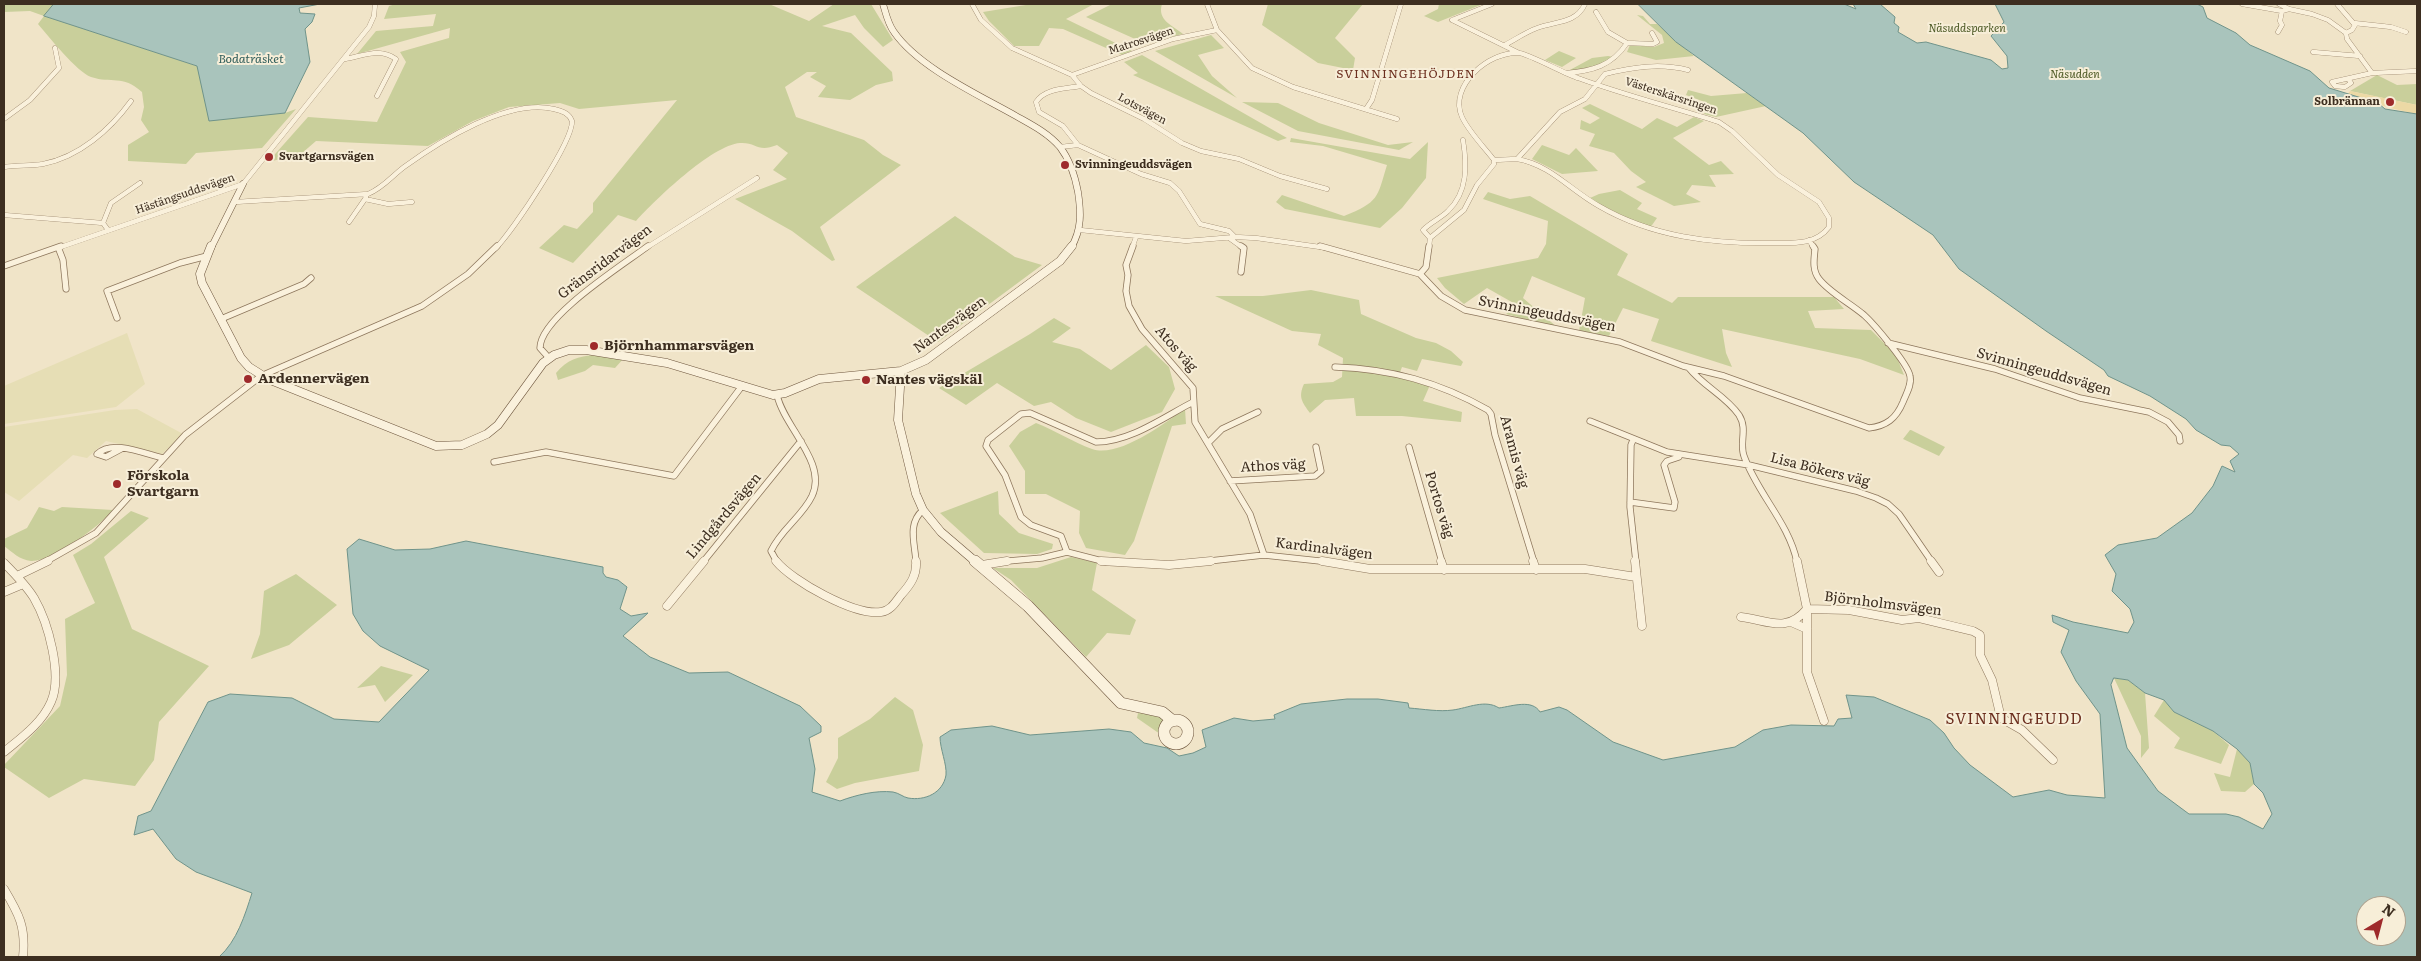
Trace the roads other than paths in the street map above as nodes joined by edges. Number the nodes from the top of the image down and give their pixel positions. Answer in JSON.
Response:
{"nodes":[{"id":1,"x":376,"y":4,"type":"edge"},
{"id":2,"x":883,"y":4,"type":"edge"},
{"id":3,"x":972,"y":4,"type":"edge"},
{"id":4,"x":1207,"y":4,"type":"edge"},
{"id":5,"x":1401,"y":4,"type":"edge"},
{"id":6,"x":1492,"y":4,"type":"edge"},
{"id":7,"x":1585,"y":4,"type":"edge"},
{"id":8,"x":2242,"y":4,"type":"edge"},
{"id":9,"x":2279,"y":4,"type":"edge"},
{"id":10,"x":2337,"y":4,"type":"edge"},
{"id":11,"x":2289,"y":9,"type":"junction"},
{"id":12,"x":2282,"y":11,"type":"junction"},
{"id":13,"x":1596,"y":12,"type":"dead end"},
{"id":14,"x":2354,"y":23,"type":"junction"},
{"id":15,"x":1217,"y":30,"type":"junction"},
{"id":16,"x":2278,"y":32,"type":"dead end"},
{"id":17,"x":2346,"y":32,"type":"junction"},
{"id":18,"x":2406,"y":32,"type":"dead end"},
{"id":19,"x":1652,"y":33,"type":"dead end"},
{"id":20,"x":1627,"y":43,"type":"junction"},
{"id":21,"x":1505,"y":45,"type":"junction"},
{"id":22,"x":55,"y":48,"type":"dead end"},
{"id":23,"x":2313,"y":52,"type":"dead end"},
{"id":24,"x":1519,"y":53,"type":"junction"},
{"id":25,"x":2360,"y":56,"type":"junction"},
{"id":26,"x":345,"y":59,"type":"junction"},
{"id":27,"x":1688,"y":70,"type":"dead end"},
{"id":28,"x":2417,"y":71,"type":"edge"},
{"id":29,"x":1565,"y":73,"type":"junction"},
{"id":30,"x":2372,"y":73,"type":"junction"},
{"id":31,"x":1072,"y":75,"type":"junction"},
{"id":32,"x":2349,"y":80,"type":"dead end"},
{"id":33,"x":1596,"y":83,"type":"junction"},
{"id":34,"x":1081,"y":86,"type":"junction"},
{"id":35,"x":377,"y":96,"type":"dead end"},
{"id":36,"x":131,"y":101,"type":"dead end"},
{"id":37,"x":1366,"y":109,"type":"junction"},
{"id":38,"x":4,"y":119,"type":"edge"},
{"id":39,"x":1397,"y":119,"type":"dead end"},
{"id":40,"x":1463,"y":140,"type":"dead end"},
{"id":41,"x":1078,"y":145,"type":"junction"},
{"id":42,"x":1060,"y":147,"type":"junction"},
{"id":43,"x":1517,"y":159,"type":"junction"},
{"id":44,"x":1494,"y":160,"type":"junction"},
{"id":45,"x":4,"y":167,"type":"edge"},
{"id":46,"x":756,"y":178,"type":"dead end"},
{"id":47,"x":140,"y":183,"type":"dead end"},
{"id":48,"x":243,"y":184,"type":"junction"},
{"id":49,"x":1327,"y":189,"type":"dead end"},
{"id":50,"x":366,"y":197,"type":"junction"},
{"id":51,"x":235,"y":202,"type":"junction"},
{"id":52,"x":412,"y":202,"type":"dead end"},
{"id":53,"x":4,"y":215,"type":"edge"},
{"id":54,"x":349,"y":222,"type":"dead end"},
{"id":55,"x":103,"y":223,"type":"junction"},
{"id":56,"x":108,"y":230,"type":"junction"},
{"id":57,"x":1080,"y":230,"type":"junction"},
{"id":58,"x":1136,"y":237,"type":"junction"},
{"id":59,"x":1232,"y":238,"type":"junction"},
{"id":60,"x":1430,"y":238,"type":"junction"},
{"id":61,"x":1809,"y":240,"type":"junction"},
{"id":62,"x":58,"y":248,"type":"junction"},
{"id":63,"x":206,"y":256,"type":"junction"},
{"id":64,"x":4,"y":266,"type":"edge"},
{"id":65,"x":1241,"y":272,"type":"dead end"},
{"id":66,"x":1420,"y":274,"type":"junction"},
{"id":67,"x":311,"y":278,"type":"dead end"},
{"id":68,"x":66,"y":289,"type":"dead end"},
{"id":69,"x":117,"y":318,"type":"dead end"},
{"id":70,"x":221,"y":319,"type":"junction"},
{"id":71,"x":1888,"y":344,"type":"junction"},
{"id":72,"x":549,"y":358,"type":"junction"},
{"id":73,"x":1335,"y":367,"type":"dead end"},
{"id":74,"x":1689,"y":368,"type":"junction"},
{"id":75,"x":901,"y":371,"type":"junction"},
{"id":76,"x":261,"y":376,"type":"junction"},
{"id":77,"x":742,"y":386,"type":"junction"},
{"id":78,"x":778,"y":395,"type":"junction"},
{"id":79,"x":1193,"y":402,"type":"junction"},
{"id":80,"x":1258,"y":412,"type":"dead end"},
{"id":81,"x":1590,"y":421,"type":"dead end"},
{"id":82,"x":1633,"y":440,"type":"junction"},
{"id":83,"x":800,"y":441,"type":"junction"},
{"id":84,"x":2180,"y":441,"type":"dead end"},
{"id":85,"x":1208,"y":443,"type":"junction"},
{"id":86,"x":1409,"y":447,"type":"dead end"},
{"id":87,"x":121,"y":448,"type":"dead end"},
{"id":88,"x":1316,"y":448,"type":"dead end"},
{"id":89,"x":1679,"y":454,"type":"junction"},
{"id":90,"x":163,"y":458,"type":"junction"},
{"id":91,"x":494,"y":462,"type":"dead end"},
{"id":92,"x":1749,"y":465,"type":"junction"},
{"id":93,"x":1230,"y":480,"type":"junction"},
{"id":94,"x":1630,"y":502,"type":"junction"},
{"id":95,"x":923,"y":510,"type":"junction"},
{"id":96,"x":1067,"y":552,"type":"junction"},
{"id":97,"x":1264,"y":555,"type":"junction"},
{"id":98,"x":4,"y":563,"type":"edge"},
{"id":99,"x":982,"y":566,"type":"junction"},
{"id":100,"x":1444,"y":570,"type":"junction"},
{"id":101,"x":1536,"y":570,"type":"junction"},
{"id":102,"x":1939,"y":572,"type":"dead end"},
{"id":103,"x":16,"y":576,"type":"junction"},
{"id":104,"x":1636,"y":577,"type":"junction"},
{"id":105,"x":23,"y":584,"type":"junction"},
{"id":106,"x":4,"y":592,"type":"edge"},
{"id":107,"x":667,"y":606,"type":"dead end"},
{"id":108,"x":1807,"y":608,"type":"junction"},
{"id":109,"x":1741,"y":617,"type":"dead end"},
{"id":110,"x":1791,"y":622,"type":"junction"},
{"id":111,"x":1642,"y":626,"type":"dead end"},
{"id":112,"x":1807,"y":629,"type":"junction"},
{"id":113,"x":1173,"y":721,"type":"dead end"},
{"id":114,"x":1824,"y":721,"type":"dead end"},
{"id":115,"x":4,"y":752,"type":"edge"},
{"id":116,"x":2053,"y":760,"type":"dead end"},
{"id":117,"x":4,"y":889,"type":"edge"},
{"id":118,"x":23,"y":957,"type":"edge"}],
"edges":[{"from":1,"to":26,"type":"street","name":"Hästängsuddsvägen"},
{"from":2,"to":42,"type":"street","name":"Nantesvägen"},
{"from":3,"to":31,"type":"street","name":"Lotsvägen"},
{"from":4,"to":15,"type":"street"},
{"from":5,"to":37,"type":"street"},
{"from":6,"to":21,"type":"street","name":"Västerskärsringen"},
{"from":7,"to":21,"type":"street"},
{"from":8,"to":12,"type":"street"},
{"from":9,"to":11,"type":"street"},
{"from":10,"to":14,"type":"street"},
{"from":11,"to":12,"type":"street"},
{"from":11,"to":17,"type":"street"},
{"from":12,"to":16,"type":"street"},
{"from":13,"to":20,"type":"street"},
{"from":14,"to":17,"type":"street"},
{"from":14,"to":18,"type":"street"},
{"from":15,"to":31,"type":"street","name":"Matrosvägen"},
{"from":15,"to":37,"type":"street"},
{"from":17,"to":25,"type":"street"},
{"from":19,"to":20,"type":"street"},
{"from":20,"to":29,"type":"street"},
{"from":21,"to":24,"type":"street","name":"Västerskärsringen"},
{"from":22,"to":38,"type":"street"},
{"from":23,"to":25,"type":"street"},
{"from":24,"to":29,"type":"street","name":"Västerskärsringen"},
{"from":24,"to":44,"type":"street"},
{"from":25,"to":30,"type":"street"},
{"from":26,"to":35,"type":"street"},
{"from":26,"to":48,"type":"street","name":"Hästängsuddsvägen"},
{"from":27,"to":33,"type":"street"},
{"from":28,"to":30,"type":"street"},
{"from":29,"to":33,"type":"street","name":"Västerskärsringen"},
{"from":30,"to":32,"type":"street"},
{"from":31,"to":34,"type":"street","name":"Lotsvägen"},
{"from":33,"to":43,"type":"street"},
{"from":33,"to":61,"type":"street","name":"Västerskärsringen"},
{"from":34,"to":41,"type":"street"},
{"from":34,"to":49,"type":"street","name":"Lotsvägen"},
{"from":36,"to":45,"type":"street"},
{"from":37,"to":39,"type":"street"},
{"from":40,"to":60,"type":"street"},
{"from":41,"to":42,"type":"street"},
{"from":41,"to":59,"type":"street"},
{"from":42,"to":57,"type":"street","name":"Nantesvägen"},
{"from":43,"to":44,"type":"street"},
{"from":43,"to":61,"type":"street","name":"Västerskärsringen"},
{"from":44,"to":60,"type":"street"},
{"from":46,"to":72,"type":"street","name":"Gränsridarvägen"},
{"from":47,"to":55,"type":"street"},
{"from":48,"to":51,"type":"street"},
{"from":48,"to":56,"type":"street","name":"Hästängsuddsvägen"},
{"from":50,"to":51,"type":"street"},
{"from":50,"to":52,"type":"street"},
{"from":50,"to":54,"type":"street"},
{"from":50,"to":76,"type":"street"},
{"from":51,"to":63,"type":"street"},
{"from":53,"to":55,"type":"street"},
{"from":55,"to":56,"type":"street"},
{"from":56,"to":62,"type":"street","name":"Hästängsuddsvägen"},
{"from":57,"to":58,"type":"street"},
{"from":57,"to":75,"type":"street","name":"Nantesvägen"},
{"from":58,"to":59,"type":"street"},
{"from":58,"to":79,"type":"street","name":"Atos väg"},
{"from":59,"to":65,"type":"street"},
{"from":59,"to":66,"type":"street"},
{"from":60,"to":66,"type":"street"},
{"from":61,"to":71,"type":"street","name":"Svinningeuddsvägen"},
{"from":62,"to":64,"type":"street","name":"Hästängsuddsvägen"},
{"from":62,"to":68,"type":"street"},
{"from":63,"to":69,"type":"street"},
{"from":63,"to":70,"type":"street"},
{"from":66,"to":74,"type":"street","name":"Svinningeuddsvägen"},
{"from":67,"to":70,"type":"street"},
{"from":70,"to":76,"type":"street"},
{"from":71,"to":74,"type":"street","name":"Svinningeuddsvägen"},
{"from":71,"to":84,"type":"street","name":"Svinningeuddsvägen"},
{"from":72,"to":76,"type":"street"},
{"from":72,"to":77,"type":"street"},
{"from":73,"to":101,"type":"street","name":"Aramis väg"},
{"from":74,"to":92,"type":"street","name":"Björnholmsvägen"},
{"from":75,"to":78,"type":"street","name":"Nantesvägen"},
{"from":75,"to":95,"type":"street"},
{"from":76,"to":90,"type":"street"},
{"from":77,"to":78,"type":"street"},
{"from":77,"to":91,"type":"street"},
{"from":78,"to":83,"type":"street"},
{"from":79,"to":85,"type":"street","name":"Atos väg"},
{"from":79,"to":96,"type":"street"},
{"from":80,"to":85,"type":"street"},
{"from":81,"to":82,"type":"street","name":"Lisa Bökers väg"},
{"from":82,"to":89,"type":"street","name":"Lisa Bökers väg"},
{"from":82,"to":94,"type":"street"},
{"from":83,"to":95,"type":"street"},
{"from":83,"to":107,"type":"street","name":"Lindgårdsvägen"},
{"from":85,"to":93,"type":"street","name":"Atos väg"},
{"from":86,"to":100,"type":"street","name":"Portos väg"},
{"from":87,"to":90,"type":"street"},
{"from":88,"to":93,"type":"street","name":"Athos väg"},
{"from":89,"to":92,"type":"street","name":"Lisa Bökers väg"},
{"from":89,"to":94,"type":"street"},
{"from":90,"to":103,"type":"street"},
{"from":92,"to":102,"type":"street","name":"Lisa Bökers väg"},
{"from":92,"to":108,"type":"street","name":"Björnholmsvägen"},
{"from":93,"to":97,"type":"street","name":"Atos väg"},
{"from":94,"to":104,"type":"street"},
{"from":95,"to":99,"type":"street"},
{"from":96,"to":97,"type":"street","name":"Kardinalvägen"},
{"from":96,"to":99,"type":"street","name":"Kardinalvägen"},
{"from":97,"to":100,"type":"street","name":"Kardinalvägen"},
{"from":98,"to":103,"type":"street"},
{"from":99,"to":113,"type":"street"},
{"from":100,"to":101,"type":"street","name":"Kardinalvägen"},
{"from":101,"to":104,"type":"street","name":"Kardinalvägen"},
{"from":103,"to":105,"type":"street"},
{"from":104,"to":111,"type":"street"},
{"from":105,"to":106,"type":"street"},
{"from":105,"to":115,"type":"street"},
{"from":108,"to":110,"type":"street","name":"Björnholmsvägen"},
{"from":108,"to":112,"type":"street","name":"Björnholmsvägen"},
{"from":108,"to":116,"type":"street","name":"Björnholmsvägen"},
{"from":109,"to":110,"type":"street"},
{"from":110,"to":112,"type":"street"},
{"from":112,"to":114,"type":"street","name":"Björnholmsvägen"},
{"from":117,"to":118,"type":"street"}]}
